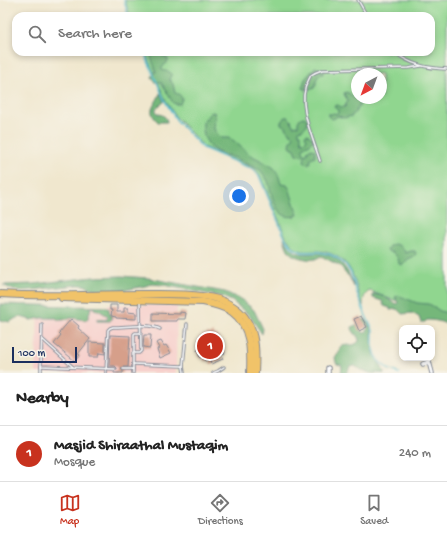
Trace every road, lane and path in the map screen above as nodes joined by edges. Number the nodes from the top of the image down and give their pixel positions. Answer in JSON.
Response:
{"nodes":[{"id":1,"x":358,"y":0,"type":"edge"},
{"id":2,"x":365,"y":12,"type":"edge"},
{"id":3,"x":400,"y":56,"type":"edge"},
{"id":4,"x":421,"y":66,"type":"junction"},
{"id":5,"x":447,"y":69,"type":"edge"},
{"id":6,"x":320,"y":161,"type":"dead end"},
{"id":7,"x":0,"y":294,"type":"edge"},
{"id":8,"x":0,"y":297,"type":"edge"},
{"id":9,"x":140,"y":300,"type":"junction"},
{"id":10,"x":42,"y":324,"type":"dead end"},
{"id":11,"x":187,"y":324,"type":"dead end"},
{"id":12,"x":141,"y":326,"type":"junction"},
{"id":13,"x":160,"y":329,"type":"dead end"},
{"id":14,"x":141,"y":333,"type":"junction"},
{"id":15,"x":41,"y":338,"type":"junction"},
{"id":16,"x":133,"y":352,"type":"junction"},
{"id":17,"x":253,"y":360,"type":"junction"},
{"id":18,"x":428,"y":361,"type":"edge"},
{"id":19,"x":429,"y":361,"type":"edge"},
{"id":20,"x":133,"y":364,"type":"junction"},
{"id":21,"x":423,"y":364,"type":"dead end"},
{"id":22,"x":41,"y":366,"type":"junction"},
{"id":23,"x":183,"y":366,"type":"junction"},
{"id":24,"x":224,"y":367,"type":"dead end"},
{"id":25,"x":73,"y":368,"type":"junction"},
{"id":26,"x":106,"y":368,"type":"junction"},
{"id":27,"x":114,"y":369,"type":"dead end"},
{"id":28,"x":123,"y":369,"type":"dead end"},
{"id":29,"x":133,"y":369,"type":"junction"},
{"id":30,"x":41,"y":373,"type":"edge"},
{"id":31,"x":106,"y":373,"type":"edge"},
{"id":32,"x":133,"y":373,"type":"edge"},
{"id":33,"x":184,"y":373,"type":"edge"},
{"id":34,"x":213,"y":373,"type":"edge"},
{"id":35,"x":244,"y":373,"type":"edge"},
{"id":36,"x":250,"y":373,"type":"edge"},
{"id":37,"x":255,"y":373,"type":"edge"},
{"id":38,"x":259,"y":373,"type":"edge"},
{"id":39,"x":432,"y":373,"type":"edge"}],
"edges":[{"from":1,"to":2,"type":"lane"},
{"from":3,"to":4,"type":"lane"},
{"from":4,"to":5,"type":"lane"},
{"from":4,"to":6,"type":"lane"},
{"from":7,"to":17,"type":"highway"},
{"from":8,"to":9,"type":"highway"},
{"from":9,"to":12,"type":"lane"},
{"from":9,"to":17,"type":"highway"},
{"from":10,"to":15,"type":"lane"},
{"from":11,"to":23,"type":"lane"},
{"from":12,"to":13,"type":"lane"},
{"from":12,"to":14,"type":"lane"},
{"from":12,"to":26,"type":"lane"},
{"from":14,"to":16,"type":"lane"},
{"from":14,"to":16,"type":"lane"},
{"from":15,"to":22,"type":"lane"},
{"from":15,"to":25,"type":"lane"},
{"from":16,"to":20,"type":"lane"},
{"from":17,"to":35,"type":"highway"},
{"from":17,"to":36,"type":"highway"},
{"from":17,"to":37,"type":"highway"},
{"from":17,"to":38,"type":"highway"},
{"from":18,"to":21,"type":"street"},
{"from":19,"to":39,"type":"street"},
{"from":20,"to":23,"type":"lane"},
{"from":20,"to":29,"type":"lane"},
{"from":22,"to":25,"type":"lane"},
{"from":22,"to":30,"type":"lane"},
{"from":23,"to":33,"type":"lane"},
{"from":24,"to":34,"type":"lane"},
{"from":25,"to":26,"type":"lane"},
{"from":26,"to":27,"type":"lane"},
{"from":26,"to":31,"type":"lane"},
{"from":28,"to":29,"type":"lane"},
{"from":29,"to":32,"type":"lane"}]}
